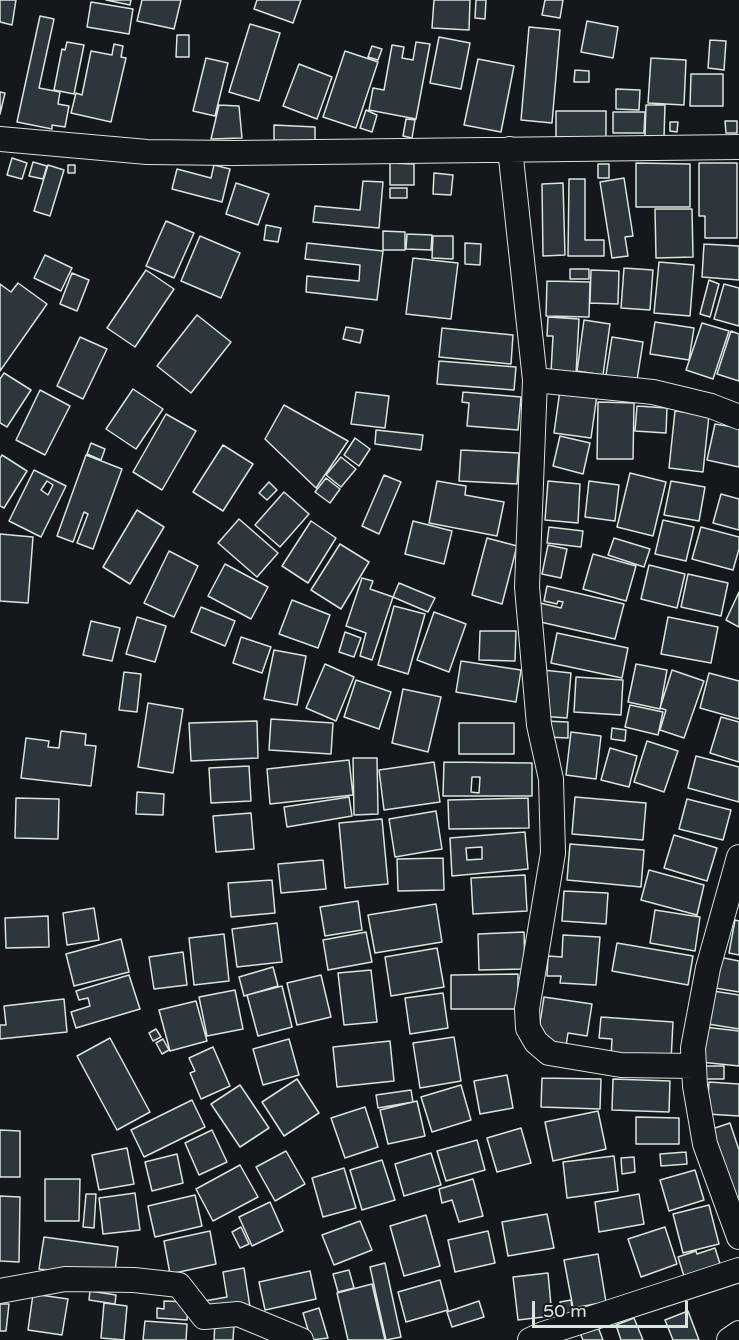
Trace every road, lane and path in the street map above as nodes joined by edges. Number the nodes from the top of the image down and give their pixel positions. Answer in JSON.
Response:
{"nodes":[{"id":1,"x":0,"y":140,"type":"edge"},
{"id":2,"x":739,"y":147,"type":"edge"},
{"id":3,"x":510,"y":149,"type":"junction"},
{"id":4,"x":535,"y":380,"type":"junction"},
{"id":5,"x":739,"y":417,"type":"edge"},
{"id":6,"x":739,"y":857,"type":"edge"},
{"id":7,"x":694,"y":1066,"type":"junction"},
{"id":8,"x":739,"y":1237,"type":"edge"},
{"id":9,"x":739,"y":1270,"type":"edge"},
{"id":10,"x":0,"y":1291,"type":"edge"},
{"id":11,"x":739,"y":1333,"type":"edge"},
{"id":12,"x":301,"y":1340,"type":"edge"},
{"id":13,"x":530,"y":1340,"type":"edge"},
{"id":14,"x":729,"y":1340,"type":"edge"}],
"edges":[{"from":1,"to":3,"type":"street"},
{"from":2,"to":3,"type":"street"},
{"from":3,"to":4,"type":"street"},
{"from":4,"to":5,"type":"street"},
{"from":4,"to":7,"type":"street"},
{"from":6,"to":7,"type":"street"},
{"from":7,"to":8,"type":"street"},
{"from":9,"to":13,"type":"street"},
{"from":10,"to":12,"type":"street"},
{"from":11,"to":14,"type":"street"}]}
